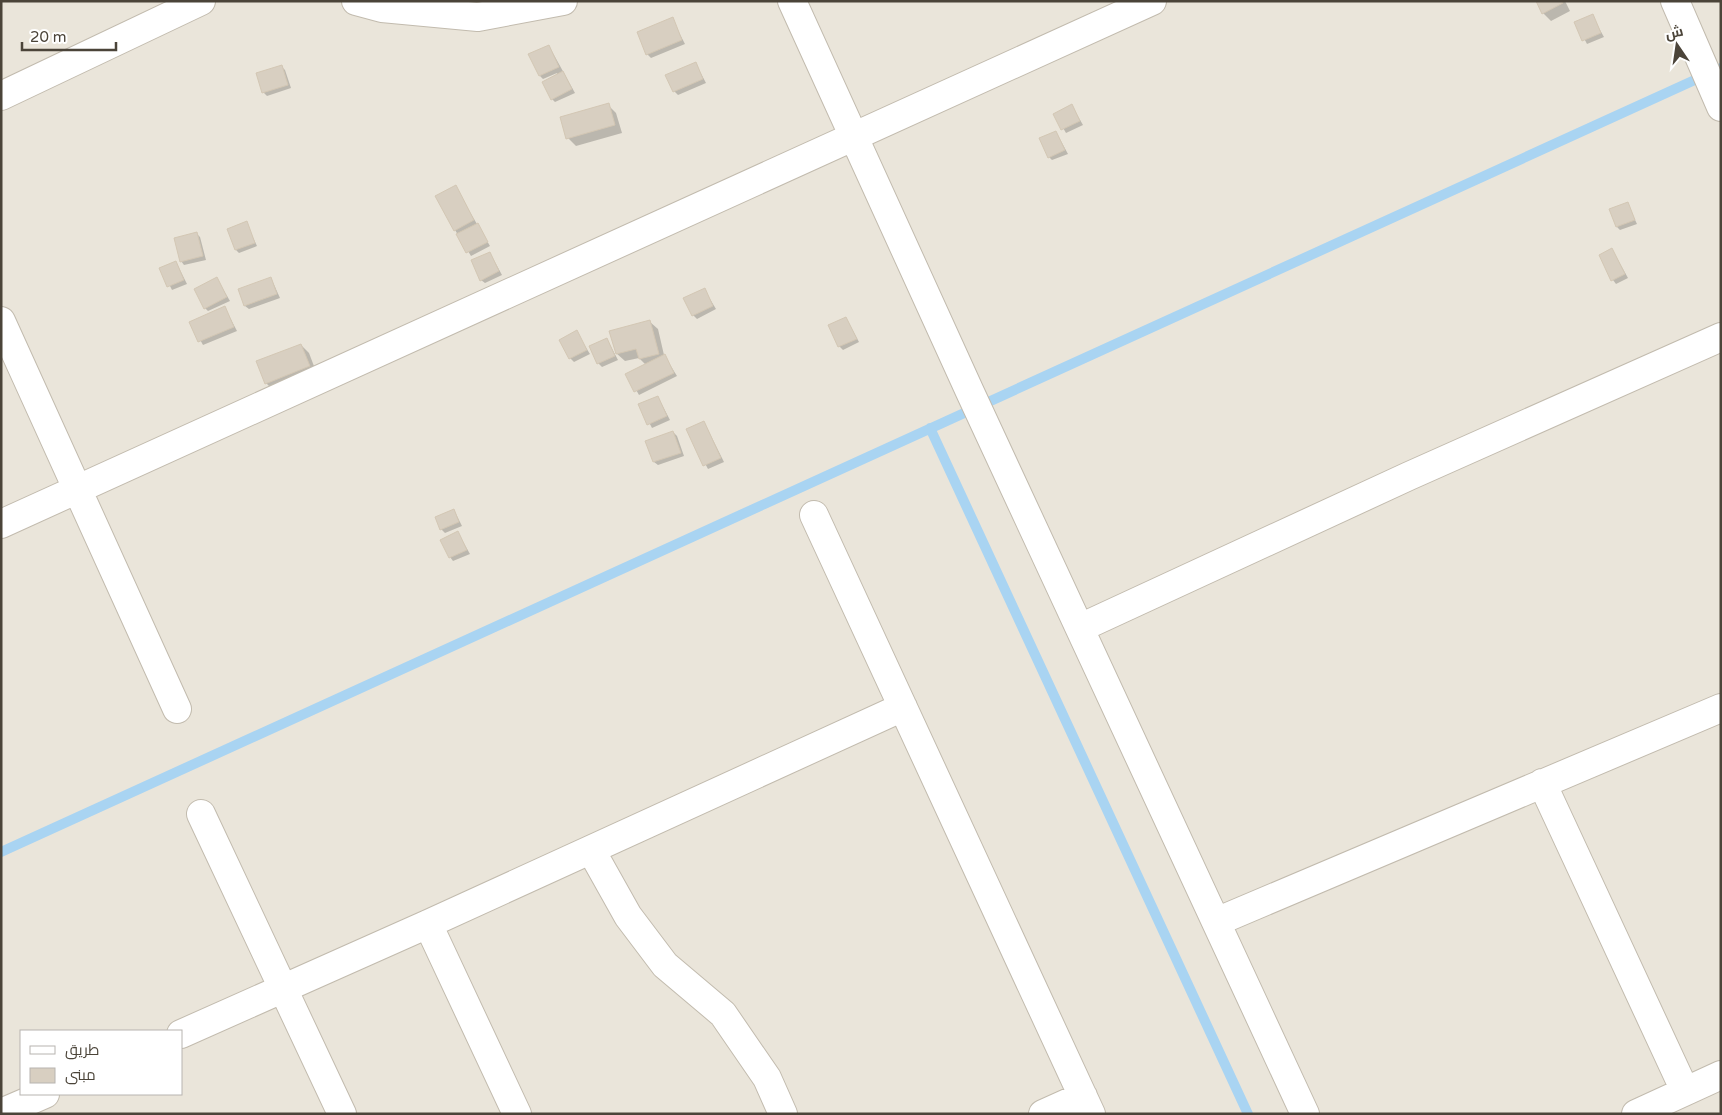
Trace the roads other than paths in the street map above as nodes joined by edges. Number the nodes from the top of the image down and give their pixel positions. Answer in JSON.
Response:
{"nodes":[{"id":1,"x":200,"y":1,"type":"edge"},
{"id":2,"x":356,"y":1,"type":"edge"},
{"id":3,"x":563,"y":1,"type":"edge"},
{"id":4,"x":792,"y":1,"type":"edge"},
{"id":5,"x":1152,"y":1,"type":"edge"},
{"id":6,"x":1675,"y":1,"type":"edge"},
{"id":7,"x":1,"y":96,"type":"edge"},
{"id":8,"x":1721,"y":107,"type":"edge"},
{"id":9,"x":854,"y":137,"type":"junction"},
{"id":10,"x":1,"y":321,"type":"edge"},
{"id":11,"x":1721,"y":337,"type":"edge"},
{"id":12,"x":78,"y":490,"type":"junction"},
{"id":13,"x":814,"y":515,"type":"dead end"},
{"id":14,"x":1,"y":524,"type":"edge"},
{"id":15,"x":1080,"y":628,"type":"junction"},
{"id":16,"x":903,"y":707,"type":"junction"},
{"id":17,"x":1721,"y":708,"type":"edge"},
{"id":18,"x":177,"y":709,"type":"dead end"},
{"id":19,"x":1542,"y":783,"type":"junction"},
{"id":20,"x":201,"y":814,"type":"dead end"},
{"id":21,"x":591,"y":850,"type":"junction"},
{"id":22,"x":1216,"y":922,"type":"junction"},
{"id":23,"x":428,"y":924,"type":"junction"},
{"id":24,"x":283,"y":988,"type":"junction"},
{"id":25,"x":182,"y":1034,"type":"edge"},
{"id":26,"x":1721,"y":1075,"type":"edge"},
{"id":27,"x":1686,"y":1091,"type":"junction"},
{"id":28,"x":44,"y":1101,"type":"edge"},
{"id":29,"x":1087,"y":1105,"type":"edge"},
{"id":30,"x":1,"y":1113,"type":"edge"},
{"id":31,"x":342,"y":1114,"type":"edge"},
{"id":32,"x":517,"y":1114,"type":"edge"},
{"id":33,"x":783,"y":1114,"type":"edge"},
{"id":34,"x":1043,"y":1114,"type":"edge"},
{"id":35,"x":1305,"y":1114,"type":"edge"},
{"id":36,"x":1636,"y":1114,"type":"edge"}],
"edges":[{"from":1,"to":7,"type":"street"},
{"from":2,"to":3,"type":"street"},
{"from":4,"to":9,"type":"street"},
{"from":5,"to":9,"type":"street"},
{"from":6,"to":8,"type":"street"},
{"from":9,"to":12,"type":"street"},
{"from":9,"to":15,"type":"street"},
{"from":10,"to":12,"type":"street"},
{"from":11,"to":15,"type":"street"},
{"from":12,"to":14,"type":"street"},
{"from":12,"to":18,"type":"street"},
{"from":13,"to":16,"type":"street"},
{"from":15,"to":22,"type":"street"},
{"from":16,"to":21,"type":"street"},
{"from":16,"to":29,"type":"street"},
{"from":17,"to":19,"type":"street"},
{"from":19,"to":22,"type":"street"},
{"from":19,"to":27,"type":"street"},
{"from":20,"to":24,"type":"street"},
{"from":21,"to":23,"type":"street"},
{"from":21,"to":33,"type":"street"},
{"from":22,"to":35,"type":"street"},
{"from":23,"to":24,"type":"street"},
{"from":23,"to":32,"type":"street"},
{"from":24,"to":25,"type":"street"},
{"from":24,"to":31,"type":"street"},
{"from":26,"to":27,"type":"street"},
{"from":27,"to":36,"type":"street"},
{"from":28,"to":30,"type":"street"},
{"from":29,"to":34,"type":"street"}]}
